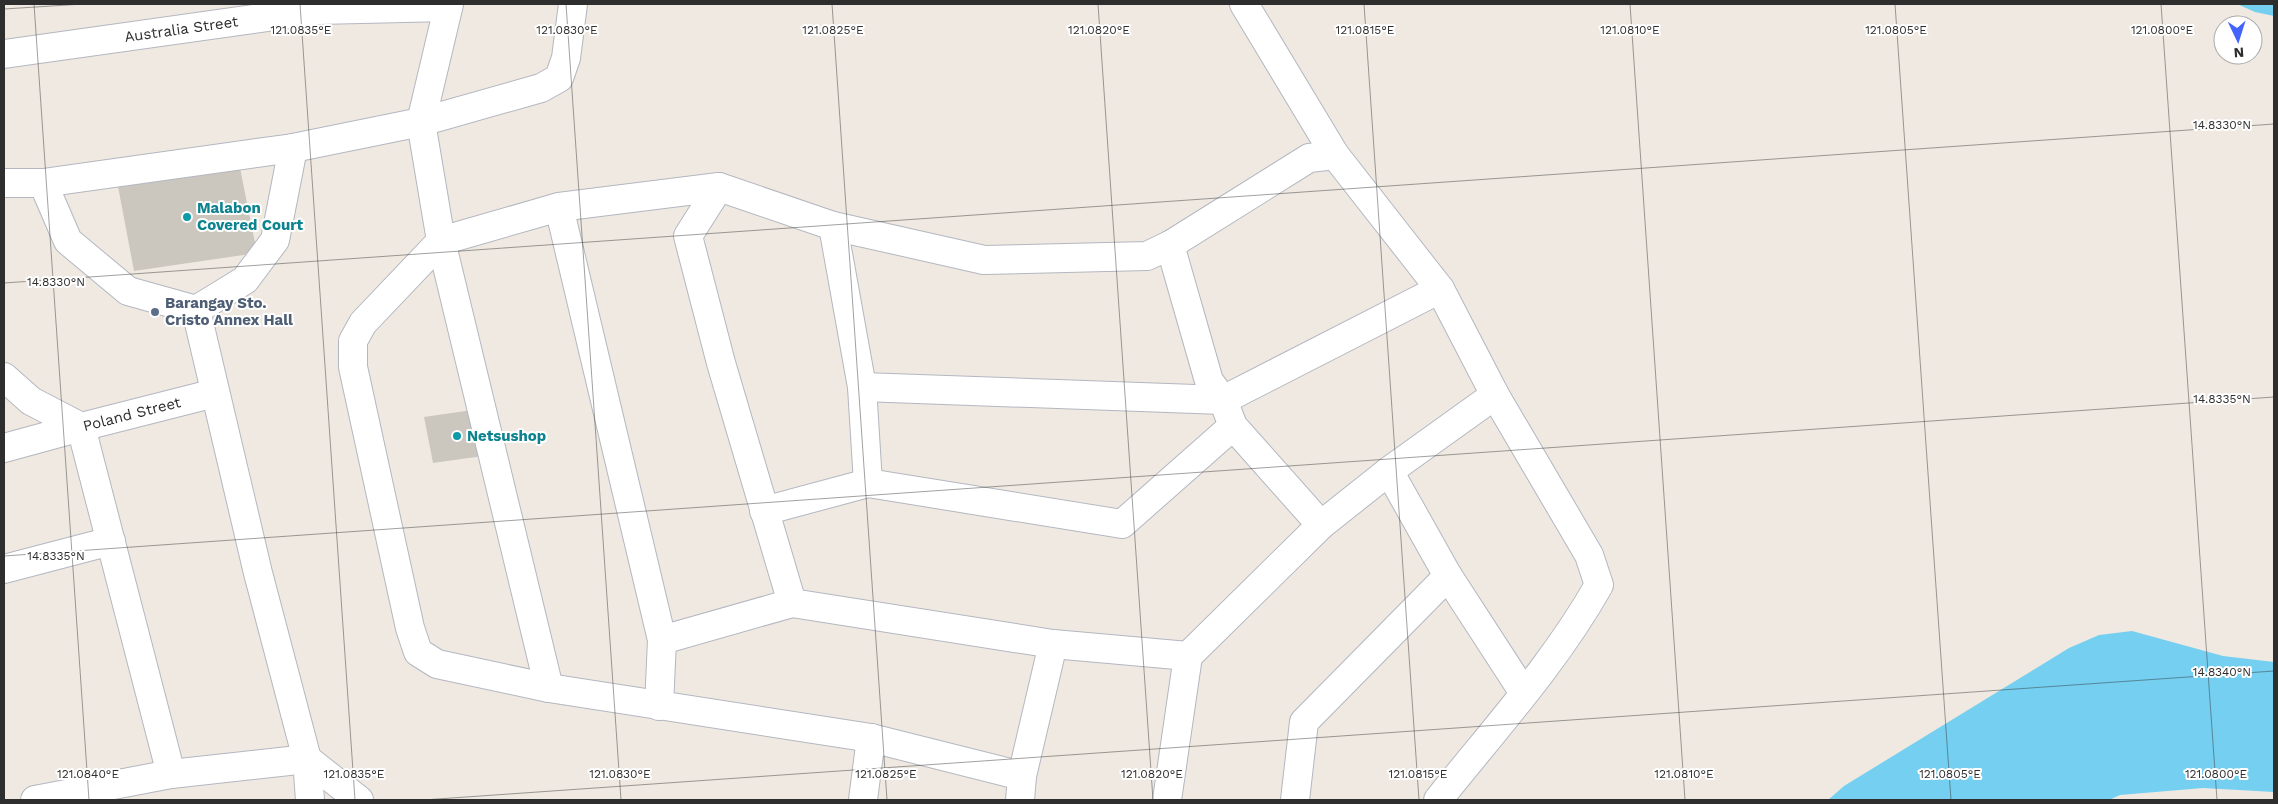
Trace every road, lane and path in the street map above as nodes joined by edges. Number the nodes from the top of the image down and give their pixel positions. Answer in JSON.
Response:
{"nodes":[{"id":1,"x":573,"y":4,"type":"edge"},
{"id":2,"x":1244,"y":4,"type":"edge"},
{"id":3,"x":448,"y":6,"type":"edge"},
{"id":4,"x":319,"y":7,"type":"edge"},
{"id":5,"x":4,"y":54,"type":"edge"},
{"id":6,"x":421,"y":122,"type":"junction"},
{"id":7,"x":293,"y":148,"type":"junction"},
{"id":8,"x":1335,"y":155,"type":"junction"},
{"id":9,"x":4,"y":183,"type":"edge"},
{"id":10,"x":43,"y":183,"type":"junction"},
{"id":11,"x":719,"y":187,"type":"junction"},
{"id":12,"x":559,"y":207,"type":"junction"},
{"id":13,"x":833,"y":226,"type":"junction"},
{"id":14,"x":441,"y":241,"type":"junction"},
{"id":15,"x":1170,"y":245,"type":"junction"},
{"id":16,"x":1440,"y":289,"type":"junction"},
{"id":17,"x":196,"y":310,"type":"junction"},
{"id":18,"x":4,"y":377,"type":"edge"},
{"id":19,"x":862,"y":387,"type":"junction"},
{"id":20,"x":215,"y":393,"type":"junction"},
{"id":21,"x":1495,"y":395,"type":"junction"},
{"id":22,"x":1223,"y":400,"type":"junction"},
{"id":23,"x":1233,"y":426,"type":"junction"},
{"id":24,"x":81,"y":427,"type":"junction"},
{"id":25,"x":4,"y":448,"type":"edge"},
{"id":26,"x":1389,"y":471,"type":"junction"},
{"id":27,"x":868,"y":483,"type":"junction"},
{"id":28,"x":764,"y":511,"type":"junction"},
{"id":29,"x":1321,"y":525,"type":"junction"},
{"id":30,"x":111,"y":541,"type":"junction"},
{"id":31,"x":4,"y":569,"type":"edge"},
{"id":32,"x":1448,"y":576,"type":"junction"},
{"id":33,"x":792,"y":603,"type":"junction"},
{"id":34,"x":662,"y":640,"type":"junction"},
{"id":35,"x":1053,"y":644,"type":"junction"},
{"id":36,"x":1188,"y":656,"type":"junction"},
{"id":37,"x":549,"y":688,"type":"junction"},
{"id":38,"x":1524,"y":693,"type":"junction"},
{"id":39,"x":659,"y":706,"type":"junction"},
{"id":40,"x":871,"y":738,"type":"junction"},
{"id":41,"x":307,"y":759,"type":"junction"},
{"id":42,"x":171,"y":774,"type":"junction"},
{"id":43,"x":1021,"y":788,"type":"edge"},
{"id":44,"x":35,"y":800,"type":"edge"},
{"id":45,"x":310,"y":800,"type":"edge"},
{"id":46,"x":359,"y":800,"type":"edge"},
{"id":47,"x":863,"y":800,"type":"edge"},
{"id":48,"x":1167,"y":800,"type":"edge"},
{"id":49,"x":1295,"y":800,"type":"edge"},
{"id":50,"x":1438,"y":800,"type":"edge"}],
"edges":[{"from":1,"to":6,"type":"street"},
{"from":2,"to":8,"type":"street"},
{"from":3,"to":4,"type":"street","name":"Australia Street"},
{"from":3,"to":6,"type":"street"},
{"from":4,"to":5,"type":"street","name":"Australia Street"},
{"from":6,"to":7,"type":"street"},
{"from":6,"to":14,"type":"street"},
{"from":7,"to":10,"type":"street"},
{"from":7,"to":17,"type":"street"},
{"from":8,"to":15,"type":"street"},
{"from":8,"to":16,"type":"street"},
{"from":9,"to":10,"type":"street"},
{"from":10,"to":17,"type":"street"},
{"from":11,"to":12,"type":"street"},
{"from":11,"to":13,"type":"street"},
{"from":11,"to":28,"type":"street"},
{"from":12,"to":14,"type":"street"},
{"from":12,"to":34,"type":"street"},
{"from":13,"to":15,"type":"street"},
{"from":13,"to":19,"type":"street"},
{"from":14,"to":37,"type":"street"},
{"from":14,"to":37,"type":"street"},
{"from":15,"to":22,"type":"street"},
{"from":16,"to":21,"type":"street"},
{"from":16,"to":22,"type":"street"},
{"from":17,"to":20,"type":"street"},
{"from":18,"to":24,"type":"street","name":"Poland Street"},
{"from":19,"to":22,"type":"street"},
{"from":19,"to":27,"type":"street"},
{"from":20,"to":24,"type":"street","name":"Poland Street"},
{"from":20,"to":41,"type":"street"},
{"from":21,"to":26,"type":"street"},
{"from":21,"to":38,"type":"street"},
{"from":22,"to":23,"type":"street"},
{"from":23,"to":27,"type":"street"},
{"from":23,"to":29,"type":"street"},
{"from":24,"to":25,"type":"street"},
{"from":24,"to":30,"type":"street"},
{"from":26,"to":29,"type":"street"},
{"from":26,"to":32,"type":"street"},
{"from":27,"to":28,"type":"street"},
{"from":28,"to":33,"type":"street"},
{"from":29,"to":36,"type":"street"},
{"from":30,"to":31,"type":"street"},
{"from":30,"to":42,"type":"street"},
{"from":32,"to":38,"type":"street"},
{"from":32,"to":49,"type":"street"},
{"from":33,"to":34,"type":"street"},
{"from":33,"to":35,"type":"street"},
{"from":34,"to":39,"type":"street"},
{"from":35,"to":36,"type":"street"},
{"from":35,"to":43,"type":"street"},
{"from":36,"to":48,"type":"street"},
{"from":37,"to":39,"type":"street"},
{"from":38,"to":50,"type":"street"},
{"from":39,"to":40,"type":"street"},
{"from":40,"to":43,"type":"street"},
{"from":40,"to":47,"type":"street"},
{"from":41,"to":42,"type":"street"},
{"from":41,"to":45,"type":"street"},
{"from":41,"to":46,"type":"street"},
{"from":42,"to":44,"type":"street"}]}
